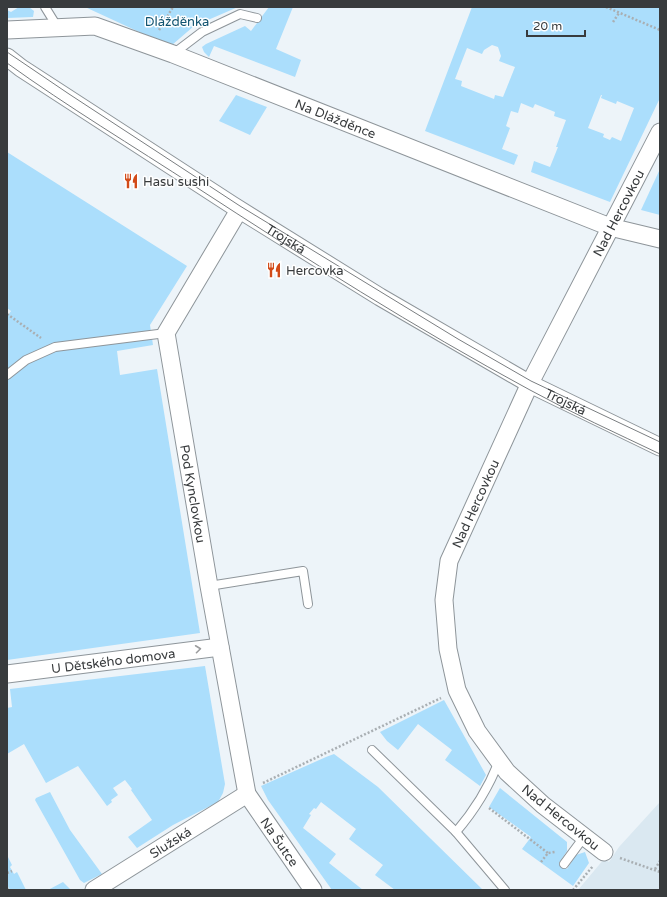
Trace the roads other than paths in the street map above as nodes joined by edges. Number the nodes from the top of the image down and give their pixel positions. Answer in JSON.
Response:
{"nodes":[{"id":1,"x":45,"y":7,"type":"edge"},
{"id":2,"x":257,"y":18,"type":"dead end"},
{"id":3,"x":58,"y":28,"type":"junction"},
{"id":4,"x":7,"y":30,"type":"edge"},
{"id":5,"x":173,"y":54,"type":"junction"},
{"id":6,"x":7,"y":57,"type":"edge"},
{"id":7,"x":660,"y":132,"type":"edge"},
{"id":8,"x":239,"y":210,"type":"junction"},
{"id":9,"x":610,"y":227,"type":"junction"},
{"id":10,"x":660,"y":239,"type":"edge"},
{"id":11,"x":166,"y":333,"type":"junction"},
{"id":12,"x":7,"y":375,"type":"edge"},
{"id":13,"x":530,"y":384,"type":"junction"},
{"id":14,"x":660,"y":447,"type":"edge"},
{"id":15,"x":209,"y":586,"type":"junction"},
{"id":16,"x":308,"y":604,"type":"dead end"},
{"id":17,"x":220,"y":647,"type":"junction"},
{"id":18,"x":7,"y":674,"type":"edge"},
{"id":19,"x":372,"y":750,"type":"dead end"},
{"id":20,"x":499,"y":761,"type":"junction"},
{"id":21,"x":247,"y":794,"type":"junction"},
{"id":22,"x":456,"y":832,"type":"junction"},
{"id":23,"x":584,"y":837,"type":"junction"},
{"id":24,"x":604,"y":852,"type":"road end"},
{"id":25,"x":564,"y":864,"type":"dead end"},
{"id":26,"x":94,"y":890,"type":"edge"},
{"id":27,"x":313,"y":890,"type":"edge"},
{"id":28,"x":505,"y":890,"type":"edge"}],
"edges":[{"from":1,"to":3,"type":"lane"},
{"from":2,"to":5,"type":"lane"},
{"from":3,"to":4,"type":"street","name":"Na Dlážděnce"},
{"from":3,"to":5,"type":"street","name":"Na Dlážděnce"},
{"from":5,"to":9,"type":"street","name":"Na Dlážděnce"},
{"from":6,"to":8,"type":"street","name":"Trojská"},
{"from":7,"to":9,"type":"street","name":"Nad Hercovkou"},
{"from":8,"to":11,"type":"street"},
{"from":8,"to":13,"type":"street","name":"Trojská"},
{"from":9,"to":10,"type":"street","name":"Na Dlážděnce"},
{"from":9,"to":13,"type":"street","name":"Nad Hercovkou"},
{"from":11,"to":12,"type":"lane"},
{"from":11,"to":15,"type":"street","name":"Pod Kynclovkou"},
{"from":13,"to":14,"type":"street","name":"Trojská"},
{"from":13,"to":20,"type":"street","name":"Nad Hercovkou"},
{"from":15,"to":16,"type":"lane"},
{"from":15,"to":17,"type":"street","name":"Pod Kynclovkou"},
{"from":18,"to":17,"type":"street","name":"U Dětského domova","one_way":true},
{"from":17,"to":21,"type":"street","name":"Pod Kynclovkou"},
{"from":19,"to":22,"type":"lane"},
{"from":20,"to":22,"type":"lane"},
{"from":20,"to":23,"type":"street","name":"Nad Hercovkou"},
{"from":21,"to":26,"type":"street","name":"Služská"},
{"from":21,"to":27,"type":"street","name":"Na Šutce"},
{"from":22,"to":28,"type":"lane"},
{"from":23,"to":24,"type":"street","name":"Nad Hercovkou"},
{"from":23,"to":25,"type":"lane"}]}
